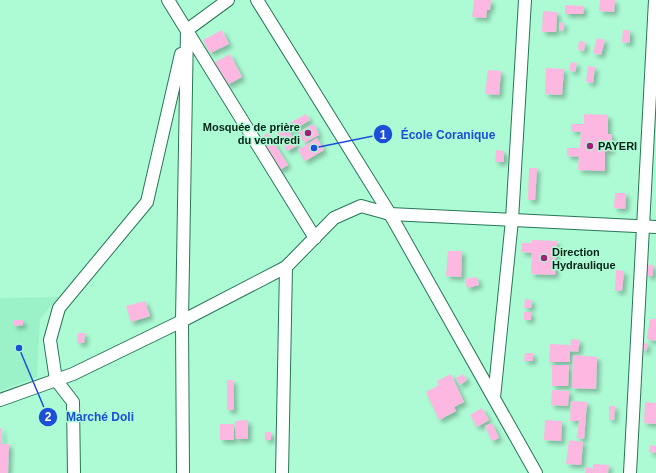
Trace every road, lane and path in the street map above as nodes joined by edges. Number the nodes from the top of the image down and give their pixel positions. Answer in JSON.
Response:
{"nodes":[{"id":1,"x":168,"y":0,"type":"edge"},
{"id":2,"x":228,"y":0,"type":"edge"},
{"id":3,"x":257,"y":0,"type":"edge"},
{"id":4,"x":525,"y":0,"type":"edge"},
{"id":5,"x":655,"y":0,"type":"edge"},
{"id":6,"x":187,"y":30,"type":"junction"},
{"id":7,"x":390,"y":214,"type":"junction"},
{"id":8,"x":512,"y":220,"type":"junction"},
{"id":9,"x":643,"y":227,"type":"junction"},
{"id":10,"x":656,"y":227,"type":"edge"},
{"id":11,"x":315,"y":238,"type":"junction"},
{"id":12,"x":286,"y":267,"type":"junction"},
{"id":13,"x":182,"y":321,"type":"junction"},
{"id":14,"x":56,"y":380,"type":"junction"},
{"id":15,"x":494,"y":398,"type":"junction"},
{"id":16,"x":0,"y":400,"type":"edge"},
{"id":17,"x":74,"y":473,"type":"edge"},
{"id":18,"x":183,"y":473,"type":"edge"},
{"id":19,"x":282,"y":473,"type":"edge"},
{"id":20,"x":536,"y":473,"type":"edge"},
{"id":21,"x":630,"y":473,"type":"edge"}],
"edges":[{"from":1,"to":6,"type":"street"},
{"from":2,"to":6,"type":"street"},
{"from":3,"to":7,"type":"street"},
{"from":4,"to":8,"type":"street"},
{"from":5,"to":9,"type":"street"},
{"from":6,"to":11,"type":"street"},
{"from":6,"to":13,"type":"street"},
{"from":6,"to":14,"type":"street"},
{"from":7,"to":8,"type":"street"},
{"from":7,"to":11,"type":"street"},
{"from":7,"to":15,"type":"street"},
{"from":8,"to":9,"type":"street"},
{"from":8,"to":15,"type":"street"},
{"from":9,"to":10,"type":"street"},
{"from":9,"to":21,"type":"street"},
{"from":11,"to":12,"type":"street"},
{"from":12,"to":13,"type":"street"},
{"from":12,"to":19,"type":"street"},
{"from":13,"to":14,"type":"street"},
{"from":13,"to":18,"type":"street"},
{"from":14,"to":16,"type":"street"},
{"from":14,"to":17,"type":"street"},
{"from":15,"to":20,"type":"street"}]}
